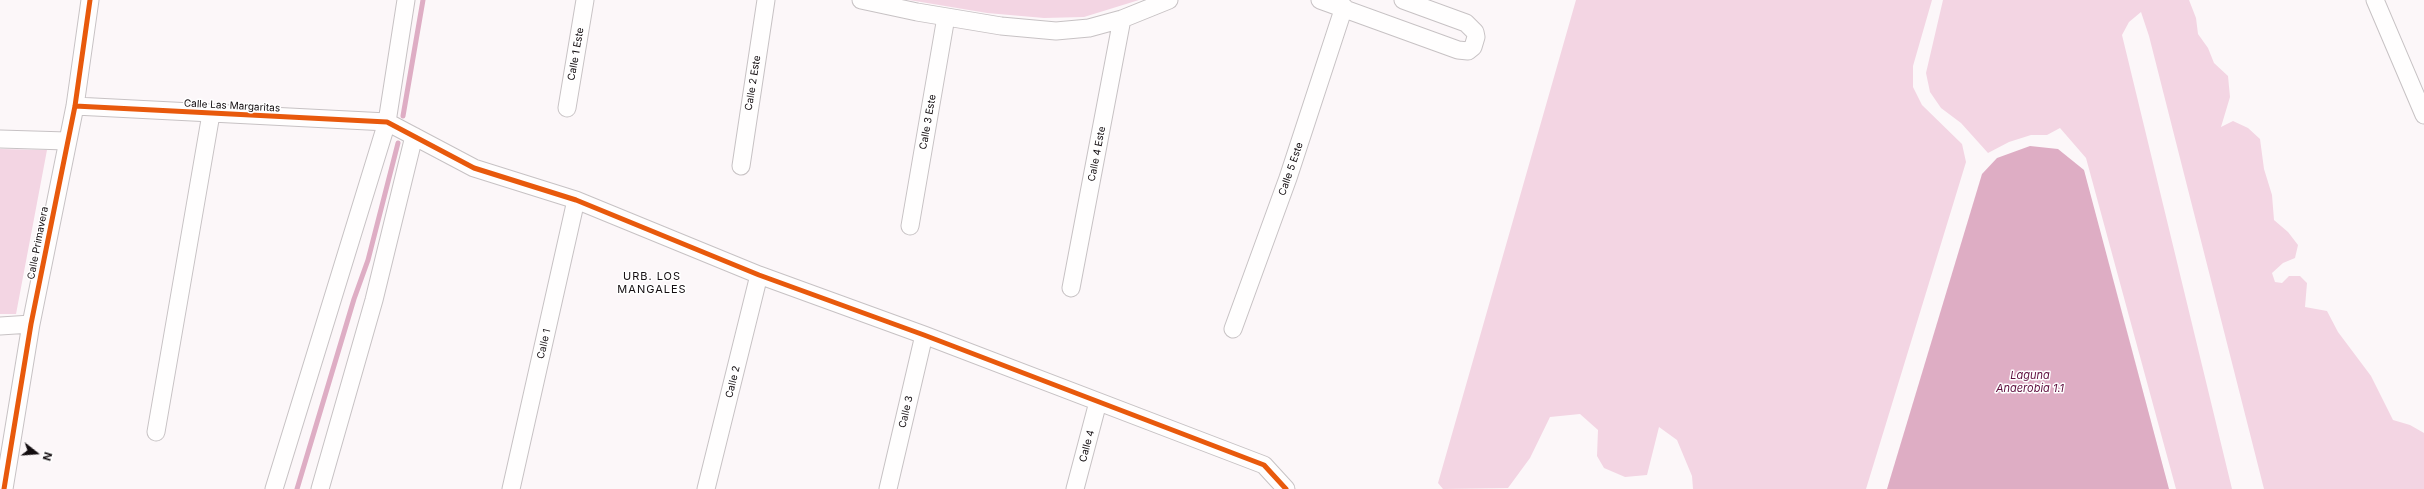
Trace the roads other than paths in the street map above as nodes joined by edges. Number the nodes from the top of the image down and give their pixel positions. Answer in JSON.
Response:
{"nodes":[{"id":1,"x":90,"y":0,"type":"edge"},
{"id":2,"x":406,"y":0,"type":"edge"},
{"id":3,"x":585,"y":0,"type":"edge"},
{"id":4,"x":766,"y":0,"type":"edge"},
{"id":5,"x":861,"y":0,"type":"edge"},
{"id":6,"x":1169,"y":0,"type":"edge"},
{"id":7,"x":1320,"y":0,"type":"edge"},
{"id":8,"x":1403,"y":0,"type":"edge"},
{"id":9,"x":2375,"y":0,"type":"edge"},
{"id":10,"x":1344,"y":7,"type":"junction"},
{"id":11,"x":946,"y":17,"type":"junction"},
{"id":12,"x":1122,"y":19,"type":"junction"},
{"id":13,"x":76,"y":106,"type":"junction"},
{"id":14,"x":567,"y":108,"type":"dead end"},
{"id":15,"x":211,"y":114,"type":"junction"},
{"id":16,"x":2424,"y":115,"type":"edge"},
{"id":17,"x":387,"y":122,"type":"junction"},
{"id":18,"x":414,"y":136,"type":"junction"},
{"id":19,"x":0,"y":139,"type":"edge"},
{"id":20,"x":67,"y":141,"type":"junction"},
{"id":21,"x":741,"y":166,"type":"dead end"},
{"id":22,"x":576,"y":200,"type":"junction"},
{"id":23,"x":910,"y":226,"type":"dead end"},
{"id":24,"x":759,"y":275,"type":"junction"},
{"id":25,"x":1071,"y":288,"type":"dead end"},
{"id":26,"x":31,"y":324,"type":"junction"},
{"id":27,"x":0,"y":326,"type":"edge"},
{"id":28,"x":1232,"y":330,"type":"dead end"},
{"id":29,"x":924,"y":335,"type":"junction"},
{"id":30,"x":1098,"y":402,"type":"junction"},
{"id":31,"x":156,"y":432,"type":"dead end"},
{"id":32,"x":4,"y":489,"type":"edge"},
{"id":33,"x":274,"y":489,"type":"edge"},
{"id":34,"x":320,"y":489,"type":"edge"},
{"id":35,"x":511,"y":489,"type":"edge"},
{"id":36,"x":706,"y":489,"type":"edge"},
{"id":37,"x":888,"y":489,"type":"edge"},
{"id":38,"x":1075,"y":489,"type":"edge"},
{"id":39,"x":1286,"y":489,"type":"edge"}],
"edges":[{"from":1,"to":13,"type":"street","name":"Calle Primavera"},
{"from":2,"to":17,"type":"street"},
{"from":3,"to":14,"type":"street","name":"Calle 1 Este"},
{"from":4,"to":21,"type":"street","name":"Calle 2 Este"},
{"from":5,"to":11,"type":"street"},
{"from":6,"to":12,"type":"street"},
{"from":7,"to":10,"type":"street"},
{"from":8,"to":10,"type":"street"},
{"from":9,"to":16,"type":"street"},
{"from":10,"to":28,"type":"street","name":"Calle 5 Este"},
{"from":11,"to":12,"type":"street"},
{"from":11,"to":23,"type":"street","name":"Calle 3 Este"},
{"from":12,"to":25,"type":"street","name":"Calle 4 Este"},
{"from":13,"to":15,"type":"street","name":"Calle Las Margaritas"},
{"from":13,"to":20,"type":"street","name":"Calle Primavera"},
{"from":15,"to":17,"type":"street","name":"Calle Las Margaritas"},
{"from":15,"to":31,"type":"street"},
{"from":17,"to":18,"type":"street"},
{"from":17,"to":33,"type":"street"},
{"from":18,"to":22,"type":"street"},
{"from":18,"to":34,"type":"street"},
{"from":19,"to":20,"type":"street"},
{"from":20,"to":26,"type":"street","name":"Calle Primavera"},
{"from":22,"to":24,"type":"street"},
{"from":22,"to":35,"type":"street","name":"Calle 1"},
{"from":24,"to":29,"type":"street"},
{"from":24,"to":36,"type":"street","name":"Calle 2"},
{"from":26,"to":27,"type":"street"},
{"from":26,"to":32,"type":"street","name":"Calle Primavera"},
{"from":29,"to":30,"type":"street"},
{"from":29,"to":37,"type":"street","name":"Calle 3"},
{"from":30,"to":38,"type":"street","name":"Calle 4"},
{"from":30,"to":39,"type":"street"}]}
